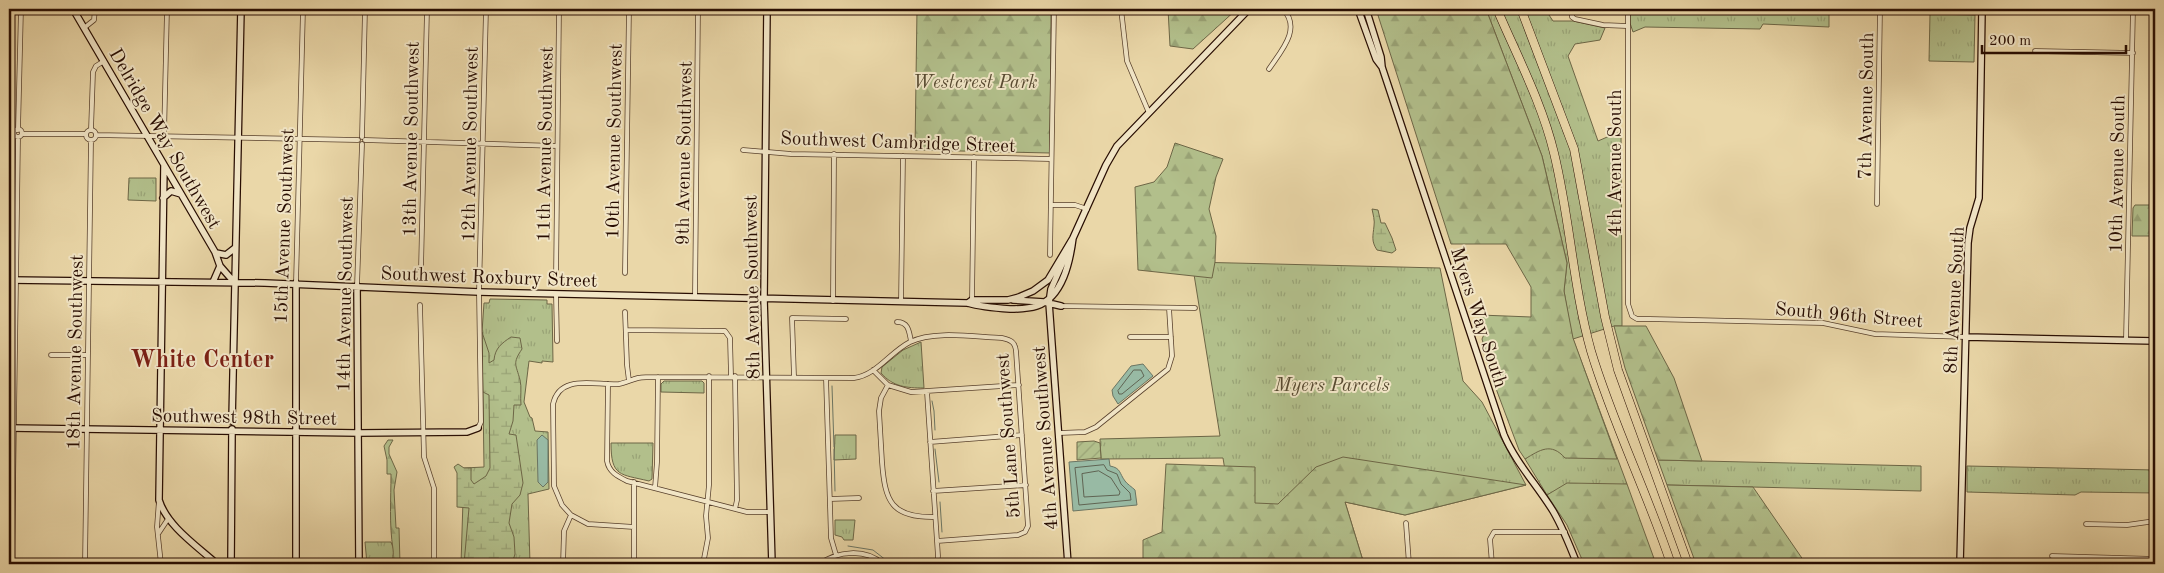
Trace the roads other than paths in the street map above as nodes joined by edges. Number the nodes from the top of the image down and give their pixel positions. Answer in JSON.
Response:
{"nodes":[{"id":1,"x":21,"y":9,"type":"edge"},
{"id":2,"x":73,"y":9,"type":"edge"},
{"id":3,"x":94,"y":9,"type":"edge"},
{"id":4,"x":167,"y":9,"type":"edge"},
{"id":5,"x":241,"y":9,"type":"edge"},
{"id":6,"x":303,"y":9,"type":"edge"},
{"id":7,"x":365,"y":9,"type":"edge"},
{"id":8,"x":427,"y":9,"type":"edge"},
{"id":9,"x":486,"y":9,"type":"edge"},
{"id":10,"x":559,"y":9,"type":"edge"},
{"id":11,"x":629,"y":9,"type":"edge"},
{"id":12,"x":698,"y":9,"type":"edge"},
{"id":13,"x":767,"y":9,"type":"edge"},
{"id":14,"x":1054,"y":9,"type":"edge"},
{"id":15,"x":1121,"y":9,"type":"edge"},
{"id":16,"x":1249,"y":9,"type":"edge"},
{"id":17,"x":1283,"y":9,"type":"edge"},
{"id":18,"x":1358,"y":9,"type":"edge"},
{"id":19,"x":1366,"y":9,"type":"edge"},
{"id":20,"x":1497,"y":9,"type":"edge"},
{"id":21,"x":1521,"y":9,"type":"edge"},
{"id":22,"x":1572,"y":9,"type":"edge"},
{"id":23,"x":1628,"y":9,"type":"edge"},
{"id":24,"x":1880,"y":9,"type":"edge"},
{"id":25,"x":1982,"y":9,"type":"edge"},
{"id":26,"x":2133,"y":9,"type":"edge"},
{"id":27,"x":1627,"y":26,"type":"junction"},
{"id":28,"x":84,"y":28,"type":"junction"},
{"id":29,"x":2035,"y":51,"type":"dead end"},
{"id":30,"x":2133,"y":53,"type":"junction"},
{"id":31,"x":104,"y":62,"type":"junction"},
{"id":32,"x":1382,"y":67,"type":"junction"},
{"id":33,"x":1269,"y":69,"type":"dead end"},
{"id":34,"x":1149,"y":113,"type":"junction"},
{"id":35,"x":92,"y":130,"type":"junction"},
{"id":36,"x":20,"y":132,"type":"junction"},
{"id":37,"x":9,"y":133,"type":"edge"},
{"id":38,"x":14,"y":134,"type":"junction"},
{"id":39,"x":86,"y":134,"type":"junction"},
{"id":40,"x":96,"y":135,"type":"junction"},
{"id":41,"x":147,"y":136,"type":"junction"},
{"id":42,"x":164,"y":136,"type":"junction"},
{"id":43,"x":18,"y":137,"type":"junction"},
{"id":44,"x":238,"y":137,"type":"junction"},
{"id":45,"x":300,"y":139,"type":"junction"},
{"id":46,"x":91,"y":140,"type":"junction"},
{"id":47,"x":362,"y":140,"type":"junction"},
{"id":48,"x":424,"y":142,"type":"junction"},
{"id":49,"x":483,"y":143,"type":"junction"},
{"id":50,"x":557,"y":146,"type":"junction"},
{"id":51,"x":743,"y":150,"type":"dead end"},
{"id":52,"x":765,"y":150,"type":"junction"},
{"id":53,"x":834,"y":154,"type":"junction"},
{"id":54,"x":903,"y":156,"type":"junction"},
{"id":55,"x":974,"y":157,"type":"junction"},
{"id":56,"x":1052,"y":159,"type":"junction"},
{"id":57,"x":164,"y":165,"type":"junction"},
{"id":58,"x":181,"y":194,"type":"junction"},
{"id":59,"x":163,"y":198,"type":"junction"},
{"id":60,"x":1877,"y":204,"type":"dead end"},
{"id":61,"x":1051,"y":205,"type":"junction"},
{"id":62,"x":1087,"y":209,"type":"junction"},
{"id":63,"x":1073,"y":238,"type":"junction"},
{"id":64,"x":235,"y":248,"type":"junction"},
{"id":65,"x":216,"y":254,"type":"junction"},
{"id":66,"x":1050,"y":255,"type":"dead end"},
{"id":67,"x":220,"y":266,"type":"junction"},
{"id":68,"x":421,"y":269,"type":"dead end"},
{"id":69,"x":625,"y":274,"type":"dead end"},
{"id":70,"x":556,"y":279,"type":"dead end"},
{"id":71,"x":12,"y":280,"type":"edge"},
{"id":72,"x":161,"y":280,"type":"junction"},
{"id":73,"x":88,"y":282,"type":"junction"},
{"id":74,"x":213,"y":282,"type":"junction"},
{"id":75,"x":234,"y":282,"type":"junction"},
{"id":76,"x":296,"y":283,"type":"junction"},
{"id":77,"x":357,"y":286,"type":"junction"},
{"id":78,"x":479,"y":292,"type":"junction"},
{"id":79,"x":556,"y":294,"type":"junction"},
{"id":80,"x":695,"y":297,"type":"junction"},
{"id":81,"x":764,"y":299,"type":"junction"},
{"id":82,"x":1008,"y":300,"type":"junction"},
{"id":83,"x":833,"y":301,"type":"junction"},
{"id":84,"x":902,"y":302,"type":"junction"},
{"id":85,"x":970,"y":302,"type":"junction"},
{"id":86,"x":1050,"y":304,"type":"junction"},
{"id":87,"x":420,"y":305,"type":"dead end"},
{"id":88,"x":1061,"y":306,"type":"joint"},
{"id":89,"x":1169,"y":308,"type":"junction"},
{"id":90,"x":1194,"y":308,"type":"dead end"},
{"id":91,"x":625,"y":312,"type":"dead end"},
{"id":92,"x":1632,"y":316,"type":"joint"},
{"id":93,"x":846,"y":319,"type":"dead end"},
{"id":94,"x":897,"y":322,"type":"dead end"},
{"id":95,"x":626,"y":330,"type":"junction"},
{"id":96,"x":1130,"y":337,"type":"dead end"},
{"id":97,"x":1171,"y":337,"type":"junction"},
{"id":98,"x":1966,"y":337,"type":"junction"},
{"id":99,"x":2126,"y":340,"type":"junction"},
{"id":100,"x":557,"y":341,"type":"dead end"},
{"id":101,"x":911,"y":341,"type":"junction"},
{"id":102,"x":2155,"y":342,"type":"edge"},
{"id":103,"x":51,"y":355,"type":"dead end"},
{"id":104,"x":88,"y":355,"type":"junction"},
{"id":105,"x":873,"y":370,"type":"junction"},
{"id":106,"x":709,"y":376,"type":"junction"},
{"id":107,"x":733,"y":376,"type":"junction"},
{"id":108,"x":658,"y":377,"type":"junction"},
{"id":109,"x":767,"y":377,"type":"junction"},
{"id":110,"x":794,"y":377,"type":"junction"},
{"id":111,"x":826,"y":378,"type":"junction"},
{"id":112,"x":629,"y":381,"type":"junction"},
{"id":113,"x":608,"y":384,"type":"junction"},
{"id":114,"x":888,"y":385,"type":"junction"},
{"id":115,"x":1018,"y":386,"type":"junction"},
{"id":116,"x":927,"y":392,"type":"junction"},
{"id":117,"x":11,"y":428,"type":"edge"},
{"id":118,"x":478,"y":428,"type":"joint"},
{"id":119,"x":87,"y":429,"type":"junction"},
{"id":120,"x":160,"y":430,"type":"junction"},
{"id":121,"x":232,"y":431,"type":"junction"},
{"id":122,"x":295,"y":432,"type":"junction"},
{"id":123,"x":358,"y":433,"type":"junction"},
{"id":124,"x":423,"y":433,"type":"junction"},
{"id":125,"x":1059,"y":433,"type":"junction"},
{"id":126,"x":1022,"y":435,"type":"junction"},
{"id":127,"x":930,"y":442,"type":"junction"},
{"id":128,"x":634,"y":482,"type":"junction"},
{"id":129,"x":1026,"y":485,"type":"junction"},
{"id":130,"x":655,"y":488,"type":"junction"},
{"id":131,"x":933,"y":491,"type":"junction"},
{"id":132,"x":859,"y":498,"type":"dead end"},
{"id":133,"x":830,"y":499,"type":"junction"},
{"id":134,"x":159,"y":500,"type":"junction"},
{"id":135,"x":708,"y":502,"type":"junction"},
{"id":136,"x":735,"y":509,"type":"junction"},
{"id":137,"x":771,"y":512,"type":"junction"},
{"id":138,"x":571,"y":515,"type":"junction"},
{"id":139,"x":934,"y":517,"type":"junction"},
{"id":140,"x":168,"y":519,"type":"junction"},
{"id":141,"x":2155,"y":521,"type":"edge"},
{"id":142,"x":1406,"y":523,"type":"dead end"},
{"id":143,"x":2086,"y":524,"type":"dead end"},
{"id":144,"x":634,"y":527,"type":"junction"},
{"id":145,"x":1565,"y":532,"type":"junction"},
{"id":146,"x":158,"y":534,"type":"junction"},
{"id":147,"x":937,"y":541,"type":"junction"},
{"id":148,"x":836,"y":555,"type":"junction"},
{"id":149,"x":2052,"y":556,"type":"dead end"},
{"id":150,"x":2155,"y":559,"type":"edge"},
{"id":151,"x":159,"y":563,"type":"edge"},
{"id":152,"x":12,"y":564,"type":"edge"},
{"id":153,"x":85,"y":564,"type":"edge"},
{"id":154,"x":217,"y":564,"type":"edge"},
{"id":155,"x":230,"y":564,"type":"edge"},
{"id":156,"x":296,"y":564,"type":"edge"},
{"id":157,"x":359,"y":564,"type":"edge"},
{"id":158,"x":434,"y":564,"type":"edge"},
{"id":159,"x":563,"y":564,"type":"edge"},
{"id":160,"x":634,"y":564,"type":"edge"},
{"id":161,"x":703,"y":564,"type":"edge"},
{"id":162,"x":772,"y":564,"type":"edge"},
{"id":163,"x":819,"y":564,"type":"edge"},
{"id":164,"x":883,"y":564,"type":"edge"},
{"id":165,"x":937,"y":564,"type":"edge"},
{"id":166,"x":1068,"y":564,"type":"edge"},
{"id":167,"x":1409,"y":564,"type":"edge"},
{"id":168,"x":1492,"y":564,"type":"edge"},
{"id":169,"x":1577,"y":564,"type":"edge"},
{"id":170,"x":1671,"y":564,"type":"edge"},
{"id":171,"x":1688,"y":564,"type":"edge"},
{"id":172,"x":1960,"y":564,"type":"edge"}],
"edges":[{"from":1,"to":36,"type":"street"},
{"from":2,"to":28,"type":"street","name":"Delridge Way Southwest"},
{"from":3,"to":28,"type":"street"},
{"from":4,"to":42,"type":"street"},
{"from":5,"to":44,"type":"street"},
{"from":6,"to":45,"type":"street","name":"15th Avenue Southwest"},
{"from":7,"to":47,"type":"street","name":"14th Avenue Southwest"},
{"from":8,"to":48,"type":"street","name":"13th Avenue Southwest"},
{"from":9,"to":49,"type":"street","name":"12th Avenue Southwest"},
{"from":10,"to":50,"type":"street","name":"11th Avenue Southwest"},
{"from":11,"to":69,"type":"street","name":"10th Avenue Southwest"},
{"from":12,"to":80,"type":"street","name":"9th Avenue Southwest"},
{"from":13,"to":52,"type":"street","name":"8th Avenue Southwest"},
{"from":14,"to":56,"type":"street"},
{"from":15,"to":34,"type":"street"},
{"from":16,"to":34,"type":"street"},
{"from":17,"to":33,"type":"street"},
{"from":18,"to":32,"type":"street","name":"Myers Way South"},
{"from":19,"to":32,"type":"street","name":"Myers Way South"},
{"from":20,"to":170,"type":"highway"},
{"from":21,"to":171,"type":"highway"},
{"from":22,"to":27,"type":"street"},
{"from":23,"to":27,"type":"street","name":"4th Avenue South"},
{"from":24,"to":60,"type":"street","name":"7th Avenue South"},
{"from":25,"to":98,"type":"street","name":"8th Avenue South"},
{"from":26,"to":30,"type":"street","name":"10th Avenue South"},
{"from":27,"to":92,"type":"street","name":"4th Avenue South"},
{"from":28,"to":31,"type":"street","name":"Delridge Way Southwest"},
{"from":29,"to":30,"type":"street"},
{"from":30,"to":99,"type":"street","name":"10th Avenue South"},
{"from":31,"to":35,"type":"street"},
{"from":31,"to":41,"type":"street","name":"Delridge Way Southwest"},
{"from":32,"to":145,"type":"street","name":"Myers Way South"},
{"from":34,"to":62,"type":"street"},
{"from":35,"to":39,"type":"street"},
{"from":35,"to":40,"type":"street"},
{"from":36,"to":38,"type":"street"},
{"from":36,"to":39,"type":"street"},
{"from":36,"to":43,"type":"street"},
{"from":37,"to":38,"type":"street"},
{"from":38,"to":43,"type":"street"},
{"from":39,"to":46,"type":"street"},
{"from":40,"to":41,"type":"street"},
{"from":40,"to":46,"type":"street"},
{"from":41,"to":42,"type":"street"},
{"from":41,"to":57,"type":"street","name":"Delridge Way Southwest"},
{"from":42,"to":44,"type":"street"},
{"from":43,"to":71,"type":"street"},
{"from":44,"to":45,"type":"street"},
{"from":44,"to":64,"type":"street"},
{"from":45,"to":47,"type":"street"},
{"from":45,"to":76,"type":"street","name":"15th Avenue Southwest"},
{"from":46,"to":73,"type":"street","name":"18th Avenue Southwest"},
{"from":47,"to":48,"type":"street"},
{"from":47,"to":77,"type":"street","name":"14th Avenue Southwest"},
{"from":48,"to":49,"type":"street"},
{"from":48,"to":68,"type":"street","name":"13th Avenue Southwest"},
{"from":49,"to":50,"type":"street"},
{"from":49,"to":78,"type":"street","name":"12th Avenue Southwest"},
{"from":50,"to":70,"type":"street","name":"11th Avenue Southwest"},
{"from":51,"to":52,"type":"street","name":"Southwest Cambridge Street"},
{"from":52,"to":53,"type":"street","name":"Southwest Cambridge Street"},
{"from":52,"to":81,"type":"street","name":"8th Avenue Southwest"},
{"from":53,"to":54,"type":"street","name":"Southwest Cambridge Street"},
{"from":53,"to":83,"type":"street"},
{"from":54,"to":55,"type":"street","name":"Southwest Cambridge Street"},
{"from":54,"to":84,"type":"street"},
{"from":55,"to":56,"type":"street","name":"Southwest Cambridge Street"},
{"from":55,"to":85,"type":"street"},
{"from":56,"to":61,"type":"street"},
{"from":57,"to":58,"type":"street","name":"Delridge Way Southwest"},
{"from":57,"to":59,"type":"street"},
{"from":58,"to":59,"type":"street"},
{"from":58,"to":65,"type":"street","name":"Delridge Way Southwest"},
{"from":59,"to":72,"type":"street"},
{"from":61,"to":62,"type":"street"},
{"from":61,"to":66,"type":"street"},
{"from":62,"to":63,"type":"street"},
{"from":63,"to":82,"type":"street","name":"Southwest Roxbury Street"},
{"from":63,"to":86,"type":"street"},
{"from":63,"to":86,"type":"street"},
{"from":64,"to":65,"type":"street"},
{"from":64,"to":75,"type":"street"},
{"from":65,"to":67,"type":"street","name":"Delridge Way Southwest"},
{"from":67,"to":74,"type":"street"},
{"from":67,"to":75,"type":"street","name":"Delridge Way Southwest"},
{"from":71,"to":73,"type":"street","name":"Southwest Roxbury Street"},
{"from":71,"to":117,"type":"street"},
{"from":72,"to":73,"type":"street","name":"Southwest Roxbury Street"},
{"from":72,"to":74,"type":"street","name":"Southwest Roxbury Street"},
{"from":72,"to":120,"type":"street"},
{"from":73,"to":104,"type":"street","name":"18th Avenue Southwest"},
{"from":74,"to":75,"type":"street","name":"Southwest Roxbury Street"},
{"from":75,"to":76,"type":"street","name":"Southwest Roxbury Street"},
{"from":75,"to":121,"type":"street"},
{"from":76,"to":77,"type":"street","name":"Southwest Roxbury Street"},
{"from":76,"to":122,"type":"street","name":"15th Avenue Southwest"},
{"from":77,"to":78,"type":"street","name":"Southwest Roxbury Street"},
{"from":77,"to":123,"type":"street","name":"14th Avenue Southwest"},
{"from":78,"to":79,"type":"street","name":"Southwest Roxbury Street"},
{"from":78,"to":118,"type":"street","name":"12th Avenue Southwest"},
{"from":79,"to":80,"type":"street","name":"Southwest Roxbury Street"},
{"from":79,"to":100,"type":"street"},
{"from":80,"to":81,"type":"street","name":"Southwest Roxbury Street"},
{"from":81,"to":83,"type":"street","name":"Southwest Roxbury Street"},
{"from":81,"to":109,"type":"street","name":"8th Avenue Southwest"},
{"from":82,"to":85,"type":"street","name":"Southwest Roxbury Street"},
{"from":82,"to":86,"type":"street"},
{"from":83,"to":84,"type":"street","name":"Southwest Roxbury Street"},
{"from":84,"to":85,"type":"street","name":"Southwest Roxbury Street"},
{"from":85,"to":86,"type":"street","name":"Southwest Roxbury Street"},
{"from":86,"to":88,"type":"street"},
{"from":86,"to":125,"type":"street","name":"4th Avenue Southwest"},
{"from":87,"to":124,"type":"street"},
{"from":88,"to":89,"type":"street"},
{"from":89,"to":90,"type":"street"},
{"from":89,"to":97,"type":"street"},
{"from":91,"to":95,"type":"street"},
{"from":92,"to":98,"type":"street","name":"South 96th Street"},
{"from":93,"to":110,"type":"street"},
{"from":94,"to":101,"type":"street"},
{"from":95,"to":107,"type":"street"},
{"from":95,"to":112,"type":"street"},
{"from":96,"to":97,"type":"street"},
{"from":97,"to":125,"type":"street"},
{"from":98,"to":99,"type":"street","name":"South 96th Street"},
{"from":98,"to":172,"type":"street","name":"8th Avenue South"},
{"from":99,"to":102,"type":"street","name":"South 96th Street"},
{"from":101,"to":105,"type":"street"},
{"from":101,"to":115,"type":"street","name":"5th Lane Southwest"},
{"from":103,"to":104,"type":"street"},
{"from":104,"to":119,"type":"street","name":"18th Avenue Southwest"},
{"from":105,"to":111,"type":"street"},
{"from":105,"to":114,"type":"street"},
{"from":106,"to":107,"type":"street"},
{"from":106,"to":108,"type":"street"},
{"from":106,"to":135,"type":"street"},
{"from":107,"to":109,"type":"street"},
{"from":107,"to":136,"type":"street"},
{"from":108,"to":112,"type":"street"},
{"from":108,"to":130,"type":"street"},
{"from":109,"to":110,"type":"street"},
{"from":109,"to":137,"type":"street","name":"8th Avenue Southwest"},
{"from":110,"to":111,"type":"street"},
{"from":111,"to":133,"type":"street"},
{"from":112,"to":113,"type":"street"},
{"from":113,"to":128,"type":"street"},
{"from":113,"to":138,"type":"street"},
{"from":114,"to":116,"type":"street"},
{"from":114,"to":139,"type":"street"},
{"from":115,"to":116,"type":"street"},
{"from":115,"to":126,"type":"street","name":"5th Lane Southwest"},
{"from":116,"to":127,"type":"street"},
{"from":117,"to":119,"type":"street","name":"Southwest 98th Street"},
{"from":117,"to":152,"type":"street"},
{"from":118,"to":124,"type":"street","name":"Southwest 98th Street"},
{"from":119,"to":120,"type":"street","name":"Southwest 98th Street"},
{"from":119,"to":153,"type":"street","name":"18th Avenue Southwest"},
{"from":120,"to":121,"type":"street","name":"Southwest 98th Street"},
{"from":120,"to":134,"type":"street"},
{"from":121,"to":122,"type":"street","name":"Southwest 98th Street"},
{"from":121,"to":155,"type":"street"},
{"from":122,"to":123,"type":"street","name":"Southwest 98th Street"},
{"from":122,"to":156,"type":"street","name":"15th Avenue Southwest"},
{"from":123,"to":124,"type":"street","name":"Southwest 98th Street"},
{"from":123,"to":157,"type":"street","name":"14th Avenue Southwest"},
{"from":124,"to":158,"type":"street"},
{"from":125,"to":166,"type":"street","name":"4th Avenue Southwest"},
{"from":126,"to":127,"type":"street"},
{"from":126,"to":129,"type":"street","name":"5th Lane Southwest"},
{"from":127,"to":131,"type":"street"},
{"from":128,"to":130,"type":"street"},
{"from":128,"to":144,"type":"street"},
{"from":129,"to":131,"type":"street"},
{"from":129,"to":147,"type":"street","name":"5th Lane Southwest"},
{"from":130,"to":135,"type":"street"},
{"from":131,"to":139,"type":"street"},
{"from":132,"to":133,"type":"street"},
{"from":133,"to":148,"type":"street"},
{"from":134,"to":140,"type":"street"},
{"from":134,"to":146,"type":"street"},
{"from":135,"to":136,"type":"street"},
{"from":135,"to":161,"type":"street"},
{"from":136,"to":137,"type":"street"},
{"from":137,"to":162,"type":"street","name":"8th Avenue Southwest"},
{"from":138,"to":144,"type":"street"},
{"from":138,"to":159,"type":"street"},
{"from":139,"to":147,"type":"street"},
{"from":140,"to":146,"type":"street"},
{"from":140,"to":154,"type":"street"},
{"from":141,"to":143,"type":"street"},
{"from":142,"to":167,"type":"street"},
{"from":144,"to":160,"type":"street"},
{"from":145,"to":168,"type":"street"},
{"from":145,"to":169,"type":"street","name":"Myers Way South"},
{"from":146,"to":151,"type":"street"},
{"from":147,"to":165,"type":"street"},
{"from":148,"to":163,"type":"street"},
{"from":148,"to":164,"type":"street"},
{"from":149,"to":150,"type":"street"}]}
